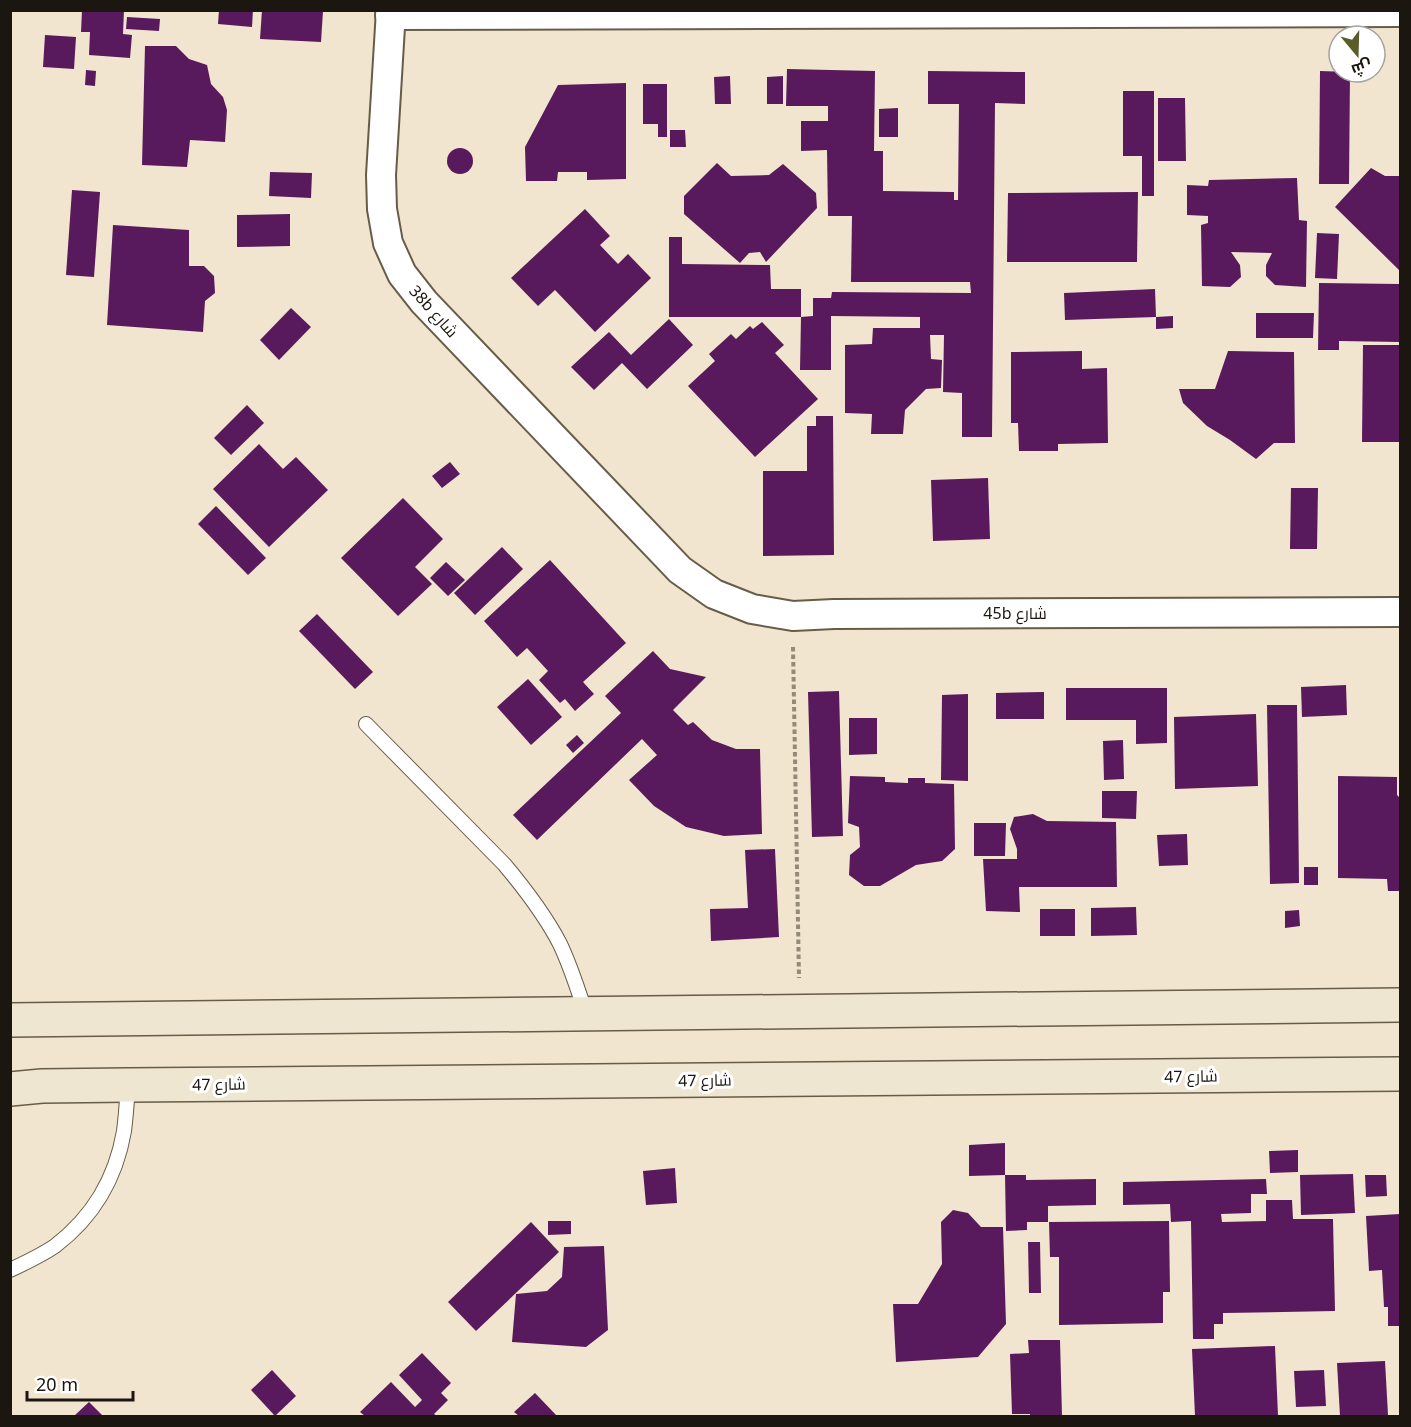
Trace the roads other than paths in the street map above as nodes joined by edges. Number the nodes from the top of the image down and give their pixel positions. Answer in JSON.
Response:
{"nodes":[{"id":1,"x":1401,"y":12,"type":"edge"},
{"id":2,"x":391,"y":13,"type":"edge"},
{"id":3,"x":652,"y":541,"type":"joint"},
{"id":4,"x":1401,"y":612,"type":"edge"},
{"id":5,"x":366,"y":724,"type":"dead end"},
{"id":6,"x":1401,"y":1005,"type":"edge"},
{"id":7,"x":586,"y":1014,"type":"junction"},
{"id":8,"x":10,"y":1020,"type":"edge"},
{"id":9,"x":1401,"y":1074,"type":"edge"},
{"id":10,"x":128,"y":1085,"type":"junction"},
{"id":11,"x":10,"y":1089,"type":"edge"},
{"id":12,"x":10,"y":1270,"type":"edge"}],
"edges":[{"from":1,"to":2,"type":"street"},
{"from":2,"to":3,"type":"street","name":"38b شارع"},
{"from":3,"to":4,"type":"street","name":"45b شارع"},
{"from":5,"to":7,"type":"lane"},
{"from":6,"to":7,"type":"street"},
{"from":7,"to":8,"type":"street"},
{"from":9,"to":10,"type":"street","name":"شارع 47"},
{"from":10,"to":11,"type":"street","name":"شارع 47"},
{"from":10,"to":12,"type":"lane"}]}
